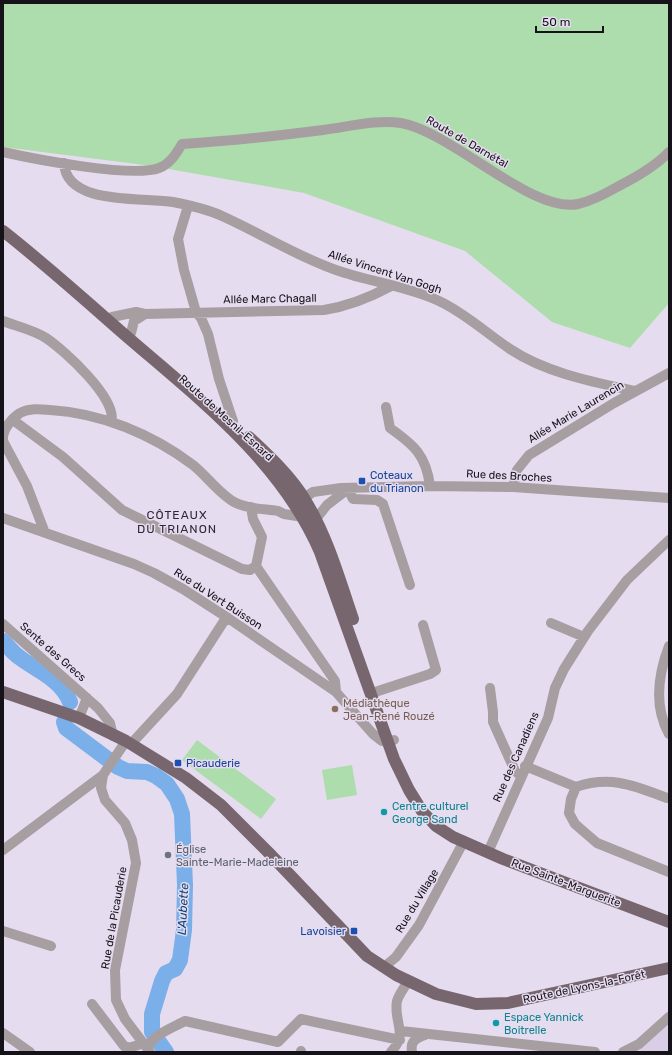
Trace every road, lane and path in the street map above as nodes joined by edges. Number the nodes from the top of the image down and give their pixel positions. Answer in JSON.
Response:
{"nodes":[{"id":1,"x":3,"y":152,"type":"edge"},
{"id":2,"x":669,"y":152,"type":"edge"},
{"id":3,"x":64,"y":163,"type":"junction"},
{"id":4,"x":188,"y":206,"type":"junction"},
{"id":5,"x":3,"y":225,"type":"edge"},
{"id":6,"x":3,"y":231,"type":"edge"},
{"id":7,"x":390,"y":286,"type":"junction"},
{"id":8,"x":196,"y":312,"type":"junction"},
{"id":9,"x":145,"y":314,"type":"junction"},
{"id":10,"x":112,"y":317,"type":"junction"},
{"id":11,"x":3,"y":321,"type":"edge"},
{"id":12,"x":131,"y":333,"type":"junction"},
{"id":13,"x":668,"y":375,"type":"edge"},
{"id":14,"x":635,"y":391,"type":"junction"},
{"id":15,"x":386,"y":407,"type":"dead end"},
{"id":16,"x":13,"y":420,"type":"junction"},
{"id":17,"x":233,"y":421,"type":"junction"},
{"id":18,"x":111,"y":422,"type":"junction"},
{"id":19,"x":430,"y":486,"type":"junction"},
{"id":20,"x":513,"y":487,"type":"junction"},
{"id":21,"x":348,"y":488,"type":"junction"},
{"id":22,"x":669,"y":498,"type":"edge"},
{"id":23,"x":299,"y":501,"type":"junction"},
{"id":24,"x":251,"y":506,"type":"junction"},
{"id":25,"x":278,"y":511,"type":"junction"},
{"id":26,"x":304,"y":517,"type":"junction"},
{"id":27,"x":3,"y":518,"type":"edge"},
{"id":28,"x":316,"y":519,"type":"junction"},
{"id":29,"x":45,"y":533,"type":"junction"},
{"id":30,"x":669,"y":540,"type":"edge"},
{"id":31,"x":256,"y":566,"type":"junction"},
{"id":32,"x":410,"y":585,"type":"dead end"},
{"id":33,"x":228,"y":618,"type":"junction"},
{"id":34,"x":550,"y":623,"type":"dead end"},
{"id":35,"x":3,"y":624,"type":"edge"},
{"id":36,"x":422,"y":625,"type":"dead end"},
{"id":37,"x":584,"y":637,"type":"junction"},
{"id":38,"x":669,"y":646,"type":"edge"},
{"id":39,"x":490,"y":688,"type":"dead end"},
{"id":40,"x":3,"y":692,"type":"edge"},
{"id":41,"x":336,"y":692,"type":"junction"},
{"id":42,"x":375,"y":692,"type":"junction"},
{"id":43,"x":87,"y":698,"type":"junction"},
{"id":44,"x":79,"y":718,"type":"junction"},
{"id":45,"x":669,"y":734,"type":"edge"},
{"id":46,"x":113,"y":736,"type":"junction"},
{"id":47,"x":392,"y":740,"type":"junction"},
{"id":48,"x":128,"y":743,"type":"junction"},
{"id":49,"x":525,"y":766,"type":"junction"},
{"id":50,"x":106,"y":771,"type":"junction"},
{"id":51,"x":521,"y":776,"type":"junction"},
{"id":52,"x":576,"y":787,"type":"junction"},
{"id":53,"x":668,"y":798,"type":"dead end"},
{"id":54,"x":464,"y":842,"type":"junction"},
{"id":55,"x":3,"y":850,"type":"edge"},
{"id":56,"x":488,"y":852,"type":"junction"},
{"id":57,"x":669,"y":872,"type":"edge"},
{"id":58,"x":669,"y":922,"type":"edge"},
{"id":59,"x":3,"y":930,"type":"edge"},
{"id":60,"x":51,"y":946,"type":"dead end"},
{"id":61,"x":384,"y":967,"type":"junction"},
{"id":62,"x":669,"y":968,"type":"edge"},
{"id":63,"x":408,"y":981,"type":"junction"},
{"id":64,"x":92,"y":1004,"type":"dead end"},
{"id":65,"x":669,"y":1017,"type":"edge"},
{"id":66,"x":3,"y":1033,"type":"edge"},
{"id":67,"x":425,"y":1034,"type":"junction"},
{"id":68,"x":400,"y":1036,"type":"junction"},
{"id":69,"x":148,"y":1047,"type":"edge"},
{"id":70,"x":542,"y":1049,"type":"edge"},
{"id":71,"x":30,"y":1052,"type":"edge"},
{"id":72,"x":392,"y":1052,"type":"edge"},
{"id":73,"x":412,"y":1052,"type":"edge"},
{"id":74,"x":595,"y":1052,"type":"edge"},
{"id":75,"x":623,"y":1052,"type":"edge"}],
"edges":[{"from":1,"to":3,"type":"street"},
{"from":2,"to":3,"type":"street","name":"Route de Darnétal"},
{"from":3,"to":4,"type":"street","name":"Allée Vincent Van Gogh"},
{"from":4,"to":7,"type":"street","name":"Allée Vincent Van Gogh"},
{"from":4,"to":8,"type":"street"},
{"from":5,"to":10,"type":"main road","name":"Route de Mesnil-Esnard"},
{"from":6,"to":23,"type":"main road","name":"Route de Mesnil-Esnard"},
{"from":7,"to":8,"type":"street","name":"Allée Marc Chagall"},
{"from":7,"to":14,"type":"street","name":"Allée Vincent Van Gogh"},
{"from":8,"to":9,"type":"street","name":"Allée Marc Chagall"},
{"from":8,"to":17,"type":"street"},
{"from":9,"to":10,"type":"street","name":"Allée Marc Chagall"},
{"from":9,"to":12,"type":"street"},
{"from":10,"to":12,"type":"main road","name":"Route de Mesnil-Esnard"},
{"from":11,"to":18,"type":"street"},
{"from":12,"to":17,"type":"main road","name":"Route de Mesnil-Esnard"},
{"from":13,"to":14,"type":"street","name":"Allée Marie Laurencin"},
{"from":14,"to":20,"type":"street","name":"Allée Marie Laurencin"},
{"from":15,"to":19,"type":"street"},
{"from":16,"to":18,"type":"street"},
{"from":16,"to":29,"type":"street"},
{"from":16,"to":31,"type":"street"},
{"from":17,"to":23,"type":"main road","name":"Route de Mesnil-Esnard"},
{"from":18,"to":24,"type":"street"},
{"from":19,"to":20,"type":"street","name":"Rue des Broches"},
{"from":19,"to":21,"type":"street","name":"Rue des Broches"},
{"from":20,"to":22,"type":"street","name":"Rue des Broches"},
{"from":21,"to":23,"type":"street","name":"Rue des Broches"},
{"from":21,"to":28,"type":"street"},
{"from":21,"to":32,"type":"street"},
{"from":23,"to":25,"type":"street","name":"Rue des Broches"},
{"from":23,"to":26,"type":"main road","name":"Route de Mesnil-Esnard"},
{"from":23,"to":28,"type":"main road","name":"Route de Mesnil-Esnard"},
{"from":24,"to":25,"type":"street"},
{"from":24,"to":31,"type":"street"},
{"from":25,"to":26,"type":"street"},
{"from":26,"to":28,"type":"street"},
{"from":26,"to":42,"type":"main road","name":"Route de Mesnil-Esnard"},
{"from":27,"to":29,"type":"street","name":"Rue du Vert Buisson"},
{"from":28,"to":42,"type":"main road","name":"Route de Mesnil-Esnard"},
{"from":29,"to":33,"type":"street","name":"Rue du Vert Buisson"},
{"from":30,"to":37,"type":"street","name":"Rue des Canadiens"},
{"from":31,"to":41,"type":"street"},
{"from":33,"to":41,"type":"street","name":"Rue du Vert Buisson"},
{"from":33,"to":48,"type":"street"},
{"from":34,"to":37,"type":"street"},
{"from":35,"to":43,"type":"street","name":"Sente des Grecs"},
{"from":36,"to":42,"type":"street"},
{"from":37,"to":49,"type":"street","name":"Rue des Canadiens"},
{"from":38,"to":45,"type":"street"},
{"from":39,"to":51,"type":"street"},
{"from":40,"to":44,"type":"main road","name":"Route de Lyons-la-Forêt"},
{"from":41,"to":47,"type":"street","name":"Rue du Vert Buisson"},
{"from":42,"to":47,"type":"main road","name":"Route de Mesnil-Esnard"},
{"from":43,"to":44,"type":"street","name":"Sente des Grecs"},
{"from":43,"to":46,"type":"street","name":"Sente des Grecs"},
{"from":44,"to":46,"type":"main road","name":"Route de Lyons-la-Forêt"},
{"from":46,"to":48,"type":"main road","name":"Route de Lyons-la-Forêt"},
{"from":47,"to":54,"type":"main road","name":"Rue Sainte-Marguerite"},
{"from":48,"to":50,"type":"street"},
{"from":48,"to":61,"type":"main road","name":"Route de Lyons-la-Forêt"},
{"from":49,"to":51,"type":"street","name":"Rue des Canadiens"},
{"from":49,"to":52,"type":"street"},
{"from":50,"to":55,"type":"street"},
{"from":50,"to":69,"type":"street","name":"Rue de la Picauderie"},
{"from":51,"to":56,"type":"street","name":"Rue des Canadiens"},
{"from":52,"to":53,"type":"street"},
{"from":52,"to":57,"type":"street"},
{"from":54,"to":56,"type":"main road","name":"Rue Sainte-Marguerite"},
{"from":54,"to":61,"type":"street","name":"Rue du Village"},
{"from":56,"to":58,"type":"main road","name":"Rue Sainte-Marguerite"},
{"from":59,"to":60,"type":"street"},
{"from":61,"to":63,"type":"main road","name":"Route de Lyons-la-Forêt"},
{"from":62,"to":63,"type":"main road","name":"Route de Lyons-la-Forêt"},
{"from":63,"to":68,"type":"street"},
{"from":64,"to":69,"type":"street"},
{"from":65,"to":75,"type":"street"},
{"from":66,"to":71,"type":"street"},
{"from":67,"to":68,"type":"street"},
{"from":67,"to":70,"type":"street"},
{"from":67,"to":73,"type":"street"},
{"from":68,"to":69,"type":"street"},
{"from":68,"to":72,"type":"street"},
{"from":70,"to":74,"type":"street"}]}
